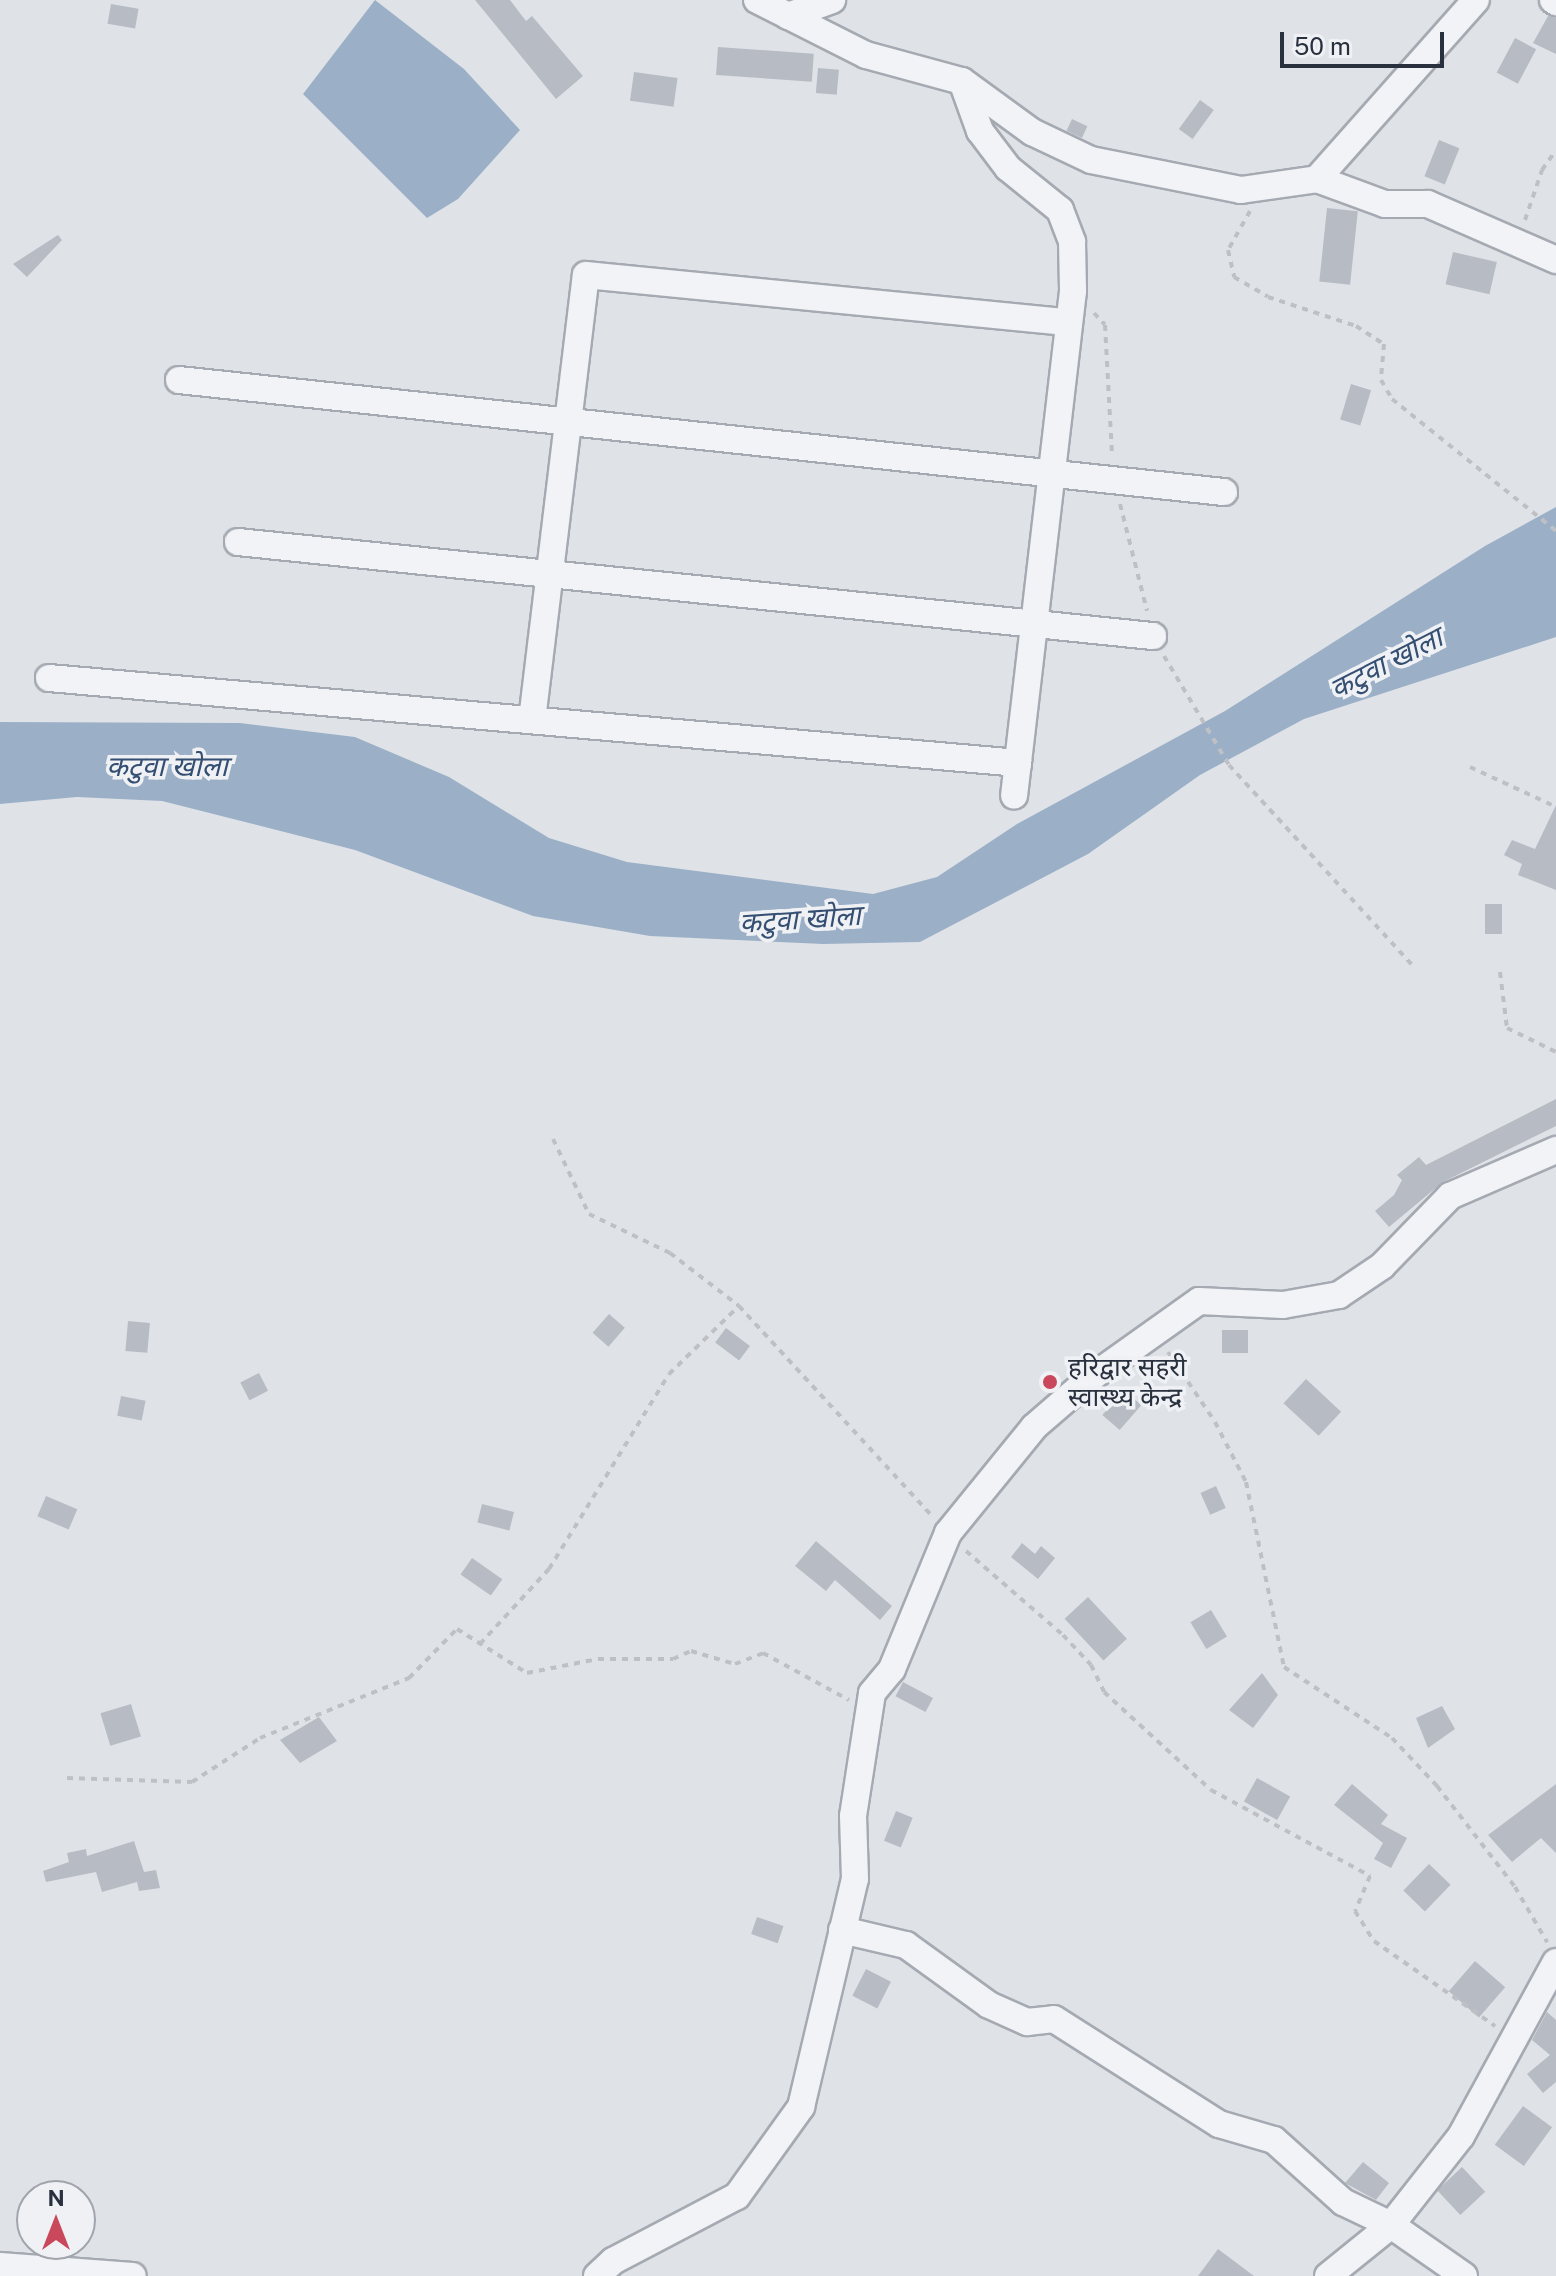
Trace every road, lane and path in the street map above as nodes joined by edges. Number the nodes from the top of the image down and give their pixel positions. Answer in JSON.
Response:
{"nodes":[{"id":1,"x":757,"y":0,"type":"edge"},
{"id":2,"x":832,"y":0,"type":"edge"},
{"id":3,"x":1476,"y":0,"type":"edge"},
{"id":4,"x":788,"y":16,"type":"junction"},
{"id":5,"x":962,"y":81,"type":"junction"},
{"id":6,"x":1556,"y":150,"type":"edge"},
{"id":7,"x":1317,"y":179,"type":"junction"},
{"id":8,"x":1241,"y":190,"type":"junction"},
{"id":9,"x":1517,"y":243,"type":"junction"},
{"id":10,"x":1556,"y":260,"type":"edge"},
{"id":11,"x":1073,"y":291,"type":"junction"},
{"id":12,"x":1069,"y":322,"type":"junction"},
{"id":13,"x":179,"y":380,"type":"dead end"},
{"id":14,"x":568,"y":422,"type":"junction"},
{"id":15,"x":1052,"y":474,"type":"junction"},
{"id":16,"x":1114,"y":480,"type":"junction"},
{"id":17,"x":1224,"y":492,"type":"dead end"},
{"id":18,"x":1556,"y":531,"type":"edge"},
{"id":19,"x":238,"y":542,"type":"dead end"},
{"id":20,"x":550,"y":574,"type":"junction"},
{"id":21,"x":1034,"y":622,"type":"junction"},
{"id":22,"x":1153,"y":636,"type":"junction"},
{"id":23,"x":49,"y":678,"type":"dead end"},
{"id":24,"x":532,"y":720,"type":"junction"},
{"id":25,"x":1018,"y":763,"type":"junction"},
{"id":26,"x":1470,"y":767,"type":"dead end"},
{"id":27,"x":1014,"y":796,"type":"dead end"},
{"id":28,"x":1556,"y":807,"type":"edge"},
{"id":29,"x":1413,"y":966,"type":"dead end"},
{"id":30,"x":1500,"y":972,"type":"dead end"},
{"id":31,"x":1556,"y":1052,"type":"edge"},
{"id":32,"x":553,"y":1139,"type":"dead end"},
{"id":33,"x":1556,"y":1150,"type":"edge"},
{"id":34,"x":739,"y":1306,"type":"junction"},
{"id":35,"x":1155,"y":1333,"type":"junction"},
{"id":36,"x":948,"y":1533,"type":"junction"},
{"id":37,"x":480,"y":1644,"type":"junction"},
{"id":38,"x":872,"y":1693,"type":"junction"},
{"id":39,"x":67,"y":1778,"type":"dead end"},
{"id":40,"x":842,"y":1930,"type":"junction"},
{"id":41,"x":1555,"y":1963,"type":"edge"},
{"id":42,"x":1517,"y":2040,"type":"junction"},
{"id":43,"x":1391,"y":2225,"type":"junction"},
{"id":44,"x":0,"y":2266,"type":"edge"},
{"id":45,"x":133,"y":2276,"type":"edge"},
{"id":46,"x":597,"y":2276,"type":"edge"},
{"id":47,"x":1328,"y":2276,"type":"edge"},
{"id":48,"x":1464,"y":2276,"type":"edge"}],
"edges":[{"from":1,"to":4,"type":"street"},
{"from":2,"to":4,"type":"street"},
{"from":3,"to":7,"type":"street"},
{"from":4,"to":5,"type":"street"},
{"from":5,"to":8,"type":"street"},
{"from":5,"to":11,"type":"street"},
{"from":6,"to":9,"type":"path"},
{"from":7,"to":8,"type":"street"},
{"from":7,"to":9,"type":"street"},
{"from":8,"to":18,"type":"path"},
{"from":9,"to":10,"type":"street"},
{"from":11,"to":12,"type":"street"},
{"from":11,"to":16,"type":"path"},
{"from":12,"to":14,"type":"street"},
{"from":12,"to":15,"type":"street"},
{"from":13,"to":14,"type":"street"},
{"from":14,"to":15,"type":"street"},
{"from":14,"to":20,"type":"street"},
{"from":15,"to":16,"type":"street"},
{"from":15,"to":21,"type":"street"},
{"from":16,"to":17,"type":"street"},
{"from":16,"to":22,"type":"path"},
{"from":19,"to":20,"type":"street"},
{"from":20,"to":21,"type":"street"},
{"from":20,"to":24,"type":"street"},
{"from":21,"to":22,"type":"street"},
{"from":21,"to":25,"type":"street"},
{"from":22,"to":29,"type":"path"},
{"from":23,"to":24,"type":"street"},
{"from":24,"to":25,"type":"street"},
{"from":25,"to":27,"type":"street"},
{"from":26,"to":28,"type":"path"},
{"from":30,"to":31,"type":"path"},
{"from":32,"to":34,"type":"path"},
{"from":33,"to":35,"type":"street"},
{"from":34,"to":36,"type":"path"},
{"from":34,"to":37,"type":"path"},
{"from":35,"to":36,"type":"street"},
{"from":35,"to":41,"type":"path"},
{"from":36,"to":38,"type":"street"},
{"from":36,"to":42,"type":"path"},
{"from":37,"to":38,"type":"path"},
{"from":37,"to":39,"type":"path"},
{"from":38,"to":40,"type":"street"},
{"from":40,"to":43,"type":"street"},
{"from":40,"to":46,"type":"street"},
{"from":41,"to":42,"type":"street"},
{"from":42,"to":43,"type":"street"},
{"from":43,"to":47,"type":"street"},
{"from":43,"to":48,"type":"street"},
{"from":44,"to":45,"type":"street"}]}
